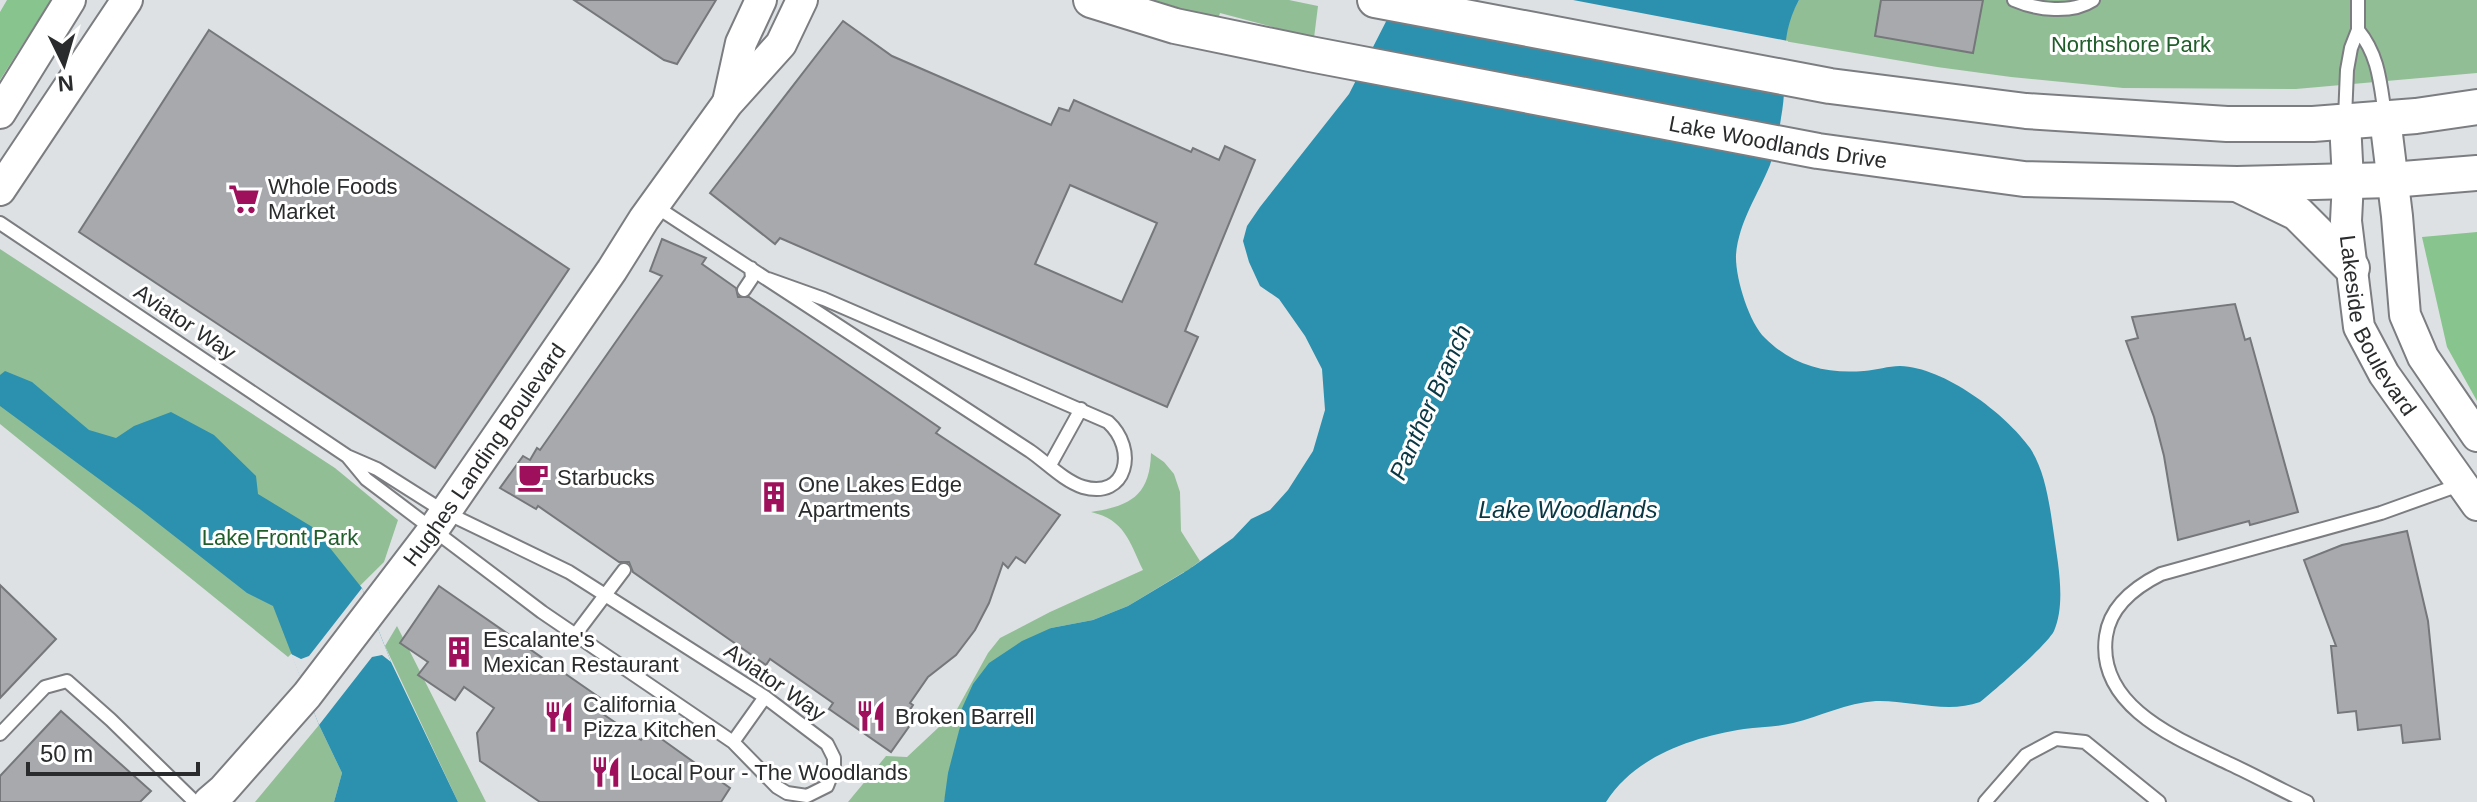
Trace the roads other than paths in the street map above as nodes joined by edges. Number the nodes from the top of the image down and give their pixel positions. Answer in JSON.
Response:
{"nodes":[{"id":1,"x":70,"y":0,"type":"edge"},
{"id":2,"x":127,"y":0,"type":"edge"},
{"id":3,"x":761,"y":0,"type":"edge"},
{"id":4,"x":802,"y":0,"type":"edge"},
{"id":5,"x":1091,"y":0,"type":"edge"},
{"id":6,"x":1375,"y":0,"type":"edge"},
{"id":7,"x":2014,"y":0,"type":"edge"},
{"id":8,"x":2093,"y":0,"type":"edge"},
{"id":9,"x":2358,"y":0,"type":"edge"},
{"id":10,"x":2358,"y":30,"type":"junction"},
{"id":11,"x":727,"y":104,"type":"junction"},
{"id":12,"x":2477,"y":107,"type":"edge"},
{"id":13,"x":0,"y":113,"type":"edge"},
{"id":14,"x":2385,"y":118,"type":"junction"},
{"id":15,"x":2345,"y":122,"type":"junction"},
{"id":16,"x":2477,"y":173,"type":"edge"},
{"id":17,"x":2391,"y":180,"type":"junction"},
{"id":18,"x":2348,"y":181,"type":"junction"},
{"id":19,"x":2237,"y":184,"type":"junction"},
{"id":20,"x":0,"y":190,"type":"edge"},
{"id":21,"x":655,"y":206,"type":"junction"},
{"id":22,"x":0,"y":223,"type":"edge"},
{"id":23,"x":751,"y":268,"type":"junction"},
{"id":24,"x":2352,"y":268,"type":"junction"},
{"id":25,"x":768,"y":279,"type":"junction"},
{"id":26,"x":744,"y":290,"type":"dead end"},
{"id":27,"x":1081,"y":409,"type":"junction"},
{"id":28,"x":2477,"y":436,"type":"edge"},
{"id":29,"x":347,"y":456,"type":"junction"},
{"id":30,"x":1050,"y":465,"type":"junction"},
{"id":31,"x":2470,"y":495,"type":"edge"},
{"id":32,"x":439,"y":521,"type":"junction"},
{"id":33,"x":624,"y":570,"type":"dead end"},
{"id":34,"x":606,"y":594,"type":"junction"},
{"id":35,"x":575,"y":635,"type":"junction"},
{"id":36,"x":765,"y":697,"type":"junction"},
{"id":37,"x":0,"y":734,"type":"edge"},
{"id":38,"x":733,"y":742,"type":"junction"},
{"id":39,"x":217,"y":798,"type":"edge"},
{"id":40,"x":2300,"y":800,"type":"edge"},
{"id":41,"x":195,"y":802,"type":"edge"},
{"id":42,"x":1985,"y":802,"type":"edge"},
{"id":43,"x":2159,"y":802,"type":"edge"}],
"edges":[{"from":1,"to":13,"type":"street"},
{"from":2,"to":20,"type":"street"},
{"from":3,"to":11,"type":"street","name":"Hughes Landing Boulevard"},
{"from":4,"to":11,"type":"street","name":"Hughes Landing Boulevard"},
{"from":5,"to":19,"type":"main road","name":"Lake Woodlands Drive"},
{"from":6,"to":15,"type":"main road"},
{"from":7,"to":8,"type":"lane"},
{"from":9,"to":10,"type":"lane"},
{"from":10,"to":14,"type":"lane"},
{"from":10,"to":15,"type":"lane"},
{"from":11,"to":21,"type":"street","name":"Hughes Landing Boulevard"},
{"from":12,"to":14,"type":"main road"},
{"from":14,"to":15,"type":"main road"},
{"from":14,"to":17,"type":"street","name":"Lakeside Boulevard"},
{"from":15,"to":18,"type":"street","name":"Lakeside Boulevard"},
{"from":16,"to":17,"type":"main road","name":"Lake Woodlands Drive"},
{"from":17,"to":18,"type":"main road","name":"Lake Woodlands Drive"},
{"from":17,"to":28,"type":"street","name":"Lakeside Boulevard"},
{"from":18,"to":19,"type":"main road","name":"Lake Woodlands Drive"},
{"from":18,"to":24,"type":"street","name":"Lakeside Boulevard"},
{"from":19,"to":24,"type":"main road"},
{"from":21,"to":23,"type":"lane"},
{"from":21,"to":32,"type":"street","name":"Hughes Landing Boulevard"},
{"from":22,"to":29,"type":"lane","name":"Aviator Way"},
{"from":23,"to":25,"type":"lane"},
{"from":23,"to":26,"type":"lane"},
{"from":24,"to":31,"type":"street","name":"Lakeside Boulevard"},
{"from":25,"to":27,"type":"lane"},
{"from":25,"to":30,"type":"lane"},
{"from":27,"to":30,"type":"lane"},
{"from":27,"to":30,"type":"lane"},
{"from":29,"to":32,"type":"lane","name":"Aviator Way"},
{"from":29,"to":32,"type":"lane","name":"Aviator Way"},
{"from":31,"to":40,"type":"lane"},
{"from":32,"to":34,"type":"lane","name":"Aviator Way"},
{"from":32,"to":35,"type":"lane","name":"Aviator Way"},
{"from":32,"to":39,"type":"street","name":"Hughes Landing Boulevard"},
{"from":33,"to":34,"type":"lane"},
{"from":34,"to":35,"type":"lane"},
{"from":34,"to":36,"type":"lane","name":"Aviator Way"},
{"from":35,"to":38,"type":"lane","name":"Aviator Way"},
{"from":36,"to":38,"type":"lane"},
{"from":36,"to":38,"type":"lane","name":"Aviator Way"},
{"from":37,"to":41,"type":"lane"},
{"from":42,"to":43,"type":"lane"}]}
